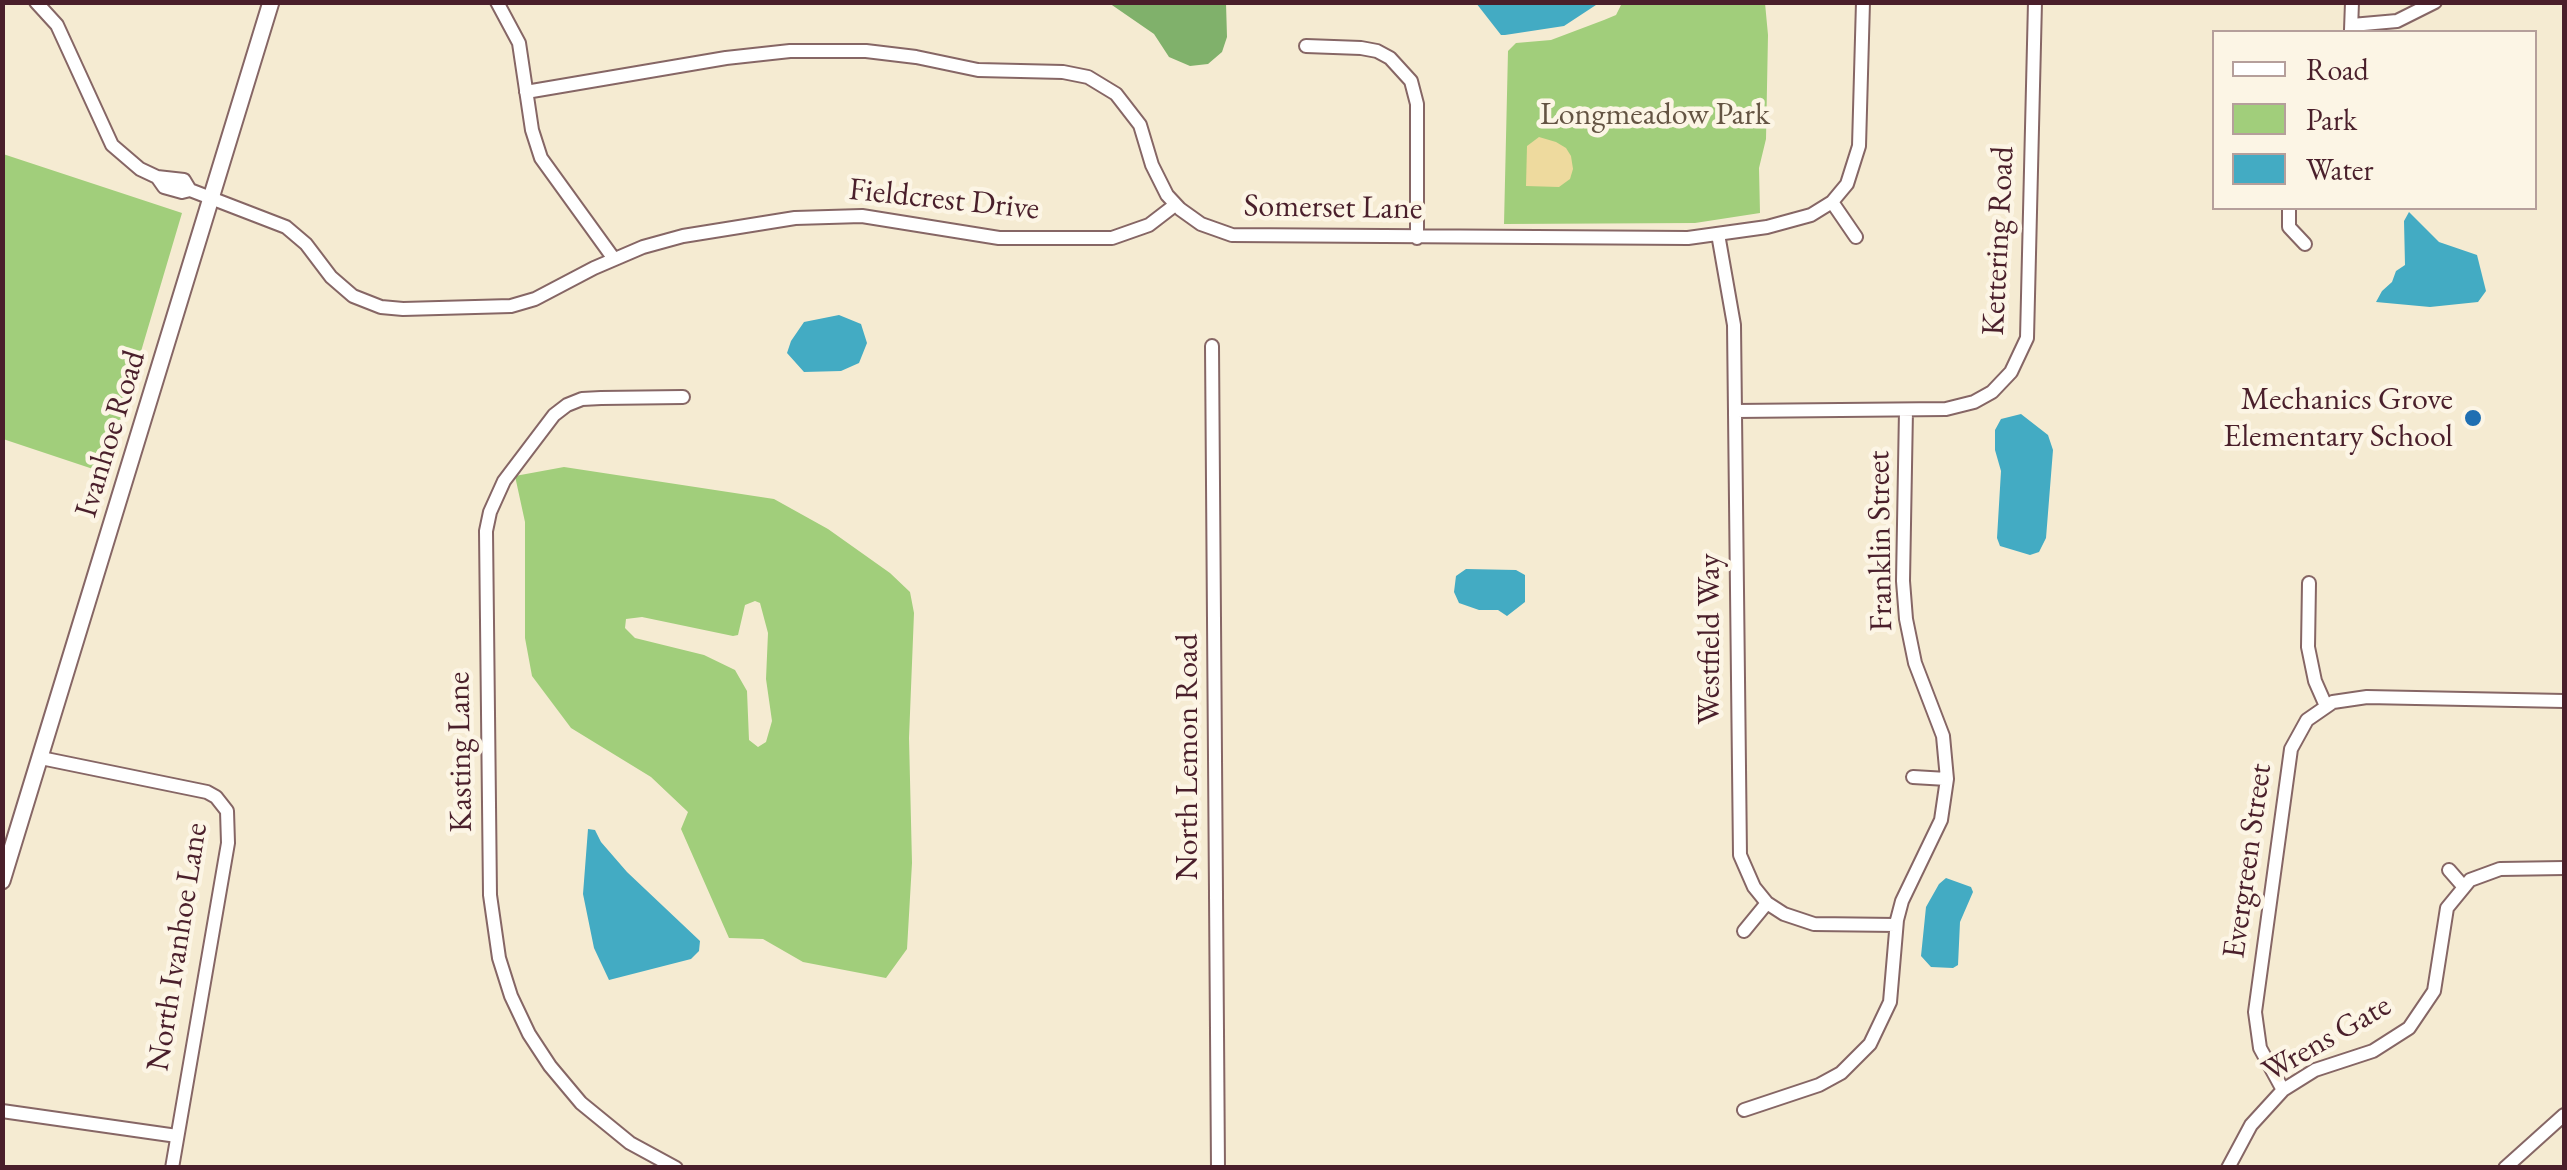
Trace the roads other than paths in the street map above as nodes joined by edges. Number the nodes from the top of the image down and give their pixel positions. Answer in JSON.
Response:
{"nodes":[{"id":1,"x":36,"y":2,"type":"edge"},
{"id":2,"x":271,"y":2,"type":"edge"},
{"id":3,"x":497,"y":2,"type":"edge"},
{"id":4,"x":1863,"y":2,"type":"edge"},
{"id":5,"x":2034,"y":2,"type":"edge"},
{"id":6,"x":2352,"y":2,"type":"edge"},
{"id":7,"x":2435,"y":2,"type":"edge"},
{"id":8,"x":2351,"y":29,"type":"edge"},
{"id":9,"x":1306,"y":46,"type":"dead end"},
{"id":10,"x":526,"y":92,"type":"junction"},
{"id":11,"x":212,"y":198,"type":"junction"},
{"id":12,"x":1832,"y":202,"type":"junction"},
{"id":13,"x":1175,"y":205,"type":"junction"},
{"id":14,"x":2290,"y":210,"type":"edge"},
{"id":15,"x":1718,"y":234,"type":"junction"},
{"id":16,"x":1856,"y":237,"type":"dead end"},
{"id":17,"x":1417,"y":238,"type":"junction"},
{"id":18,"x":2306,"y":244,"type":"dead end"},
{"id":19,"x":614,"y":259,"type":"junction"},
{"id":20,"x":1212,"y":346,"type":"dead end"},
{"id":21,"x":683,"y":397,"type":"dead end"},
{"id":22,"x":1906,"y":410,"type":"junction"},
{"id":23,"x":1735,"y":411,"type":"junction"},
{"id":24,"x":2309,"y":584,"type":"dead end"},
{"id":25,"x":2564,"y":701,"type":"edge"},
{"id":26,"x":2326,"y":706,"type":"junction"},
{"id":27,"x":40,"y":758,"type":"junction"},
{"id":28,"x":1913,"y":778,"type":"dead end"},
{"id":29,"x":1947,"y":779,"type":"junction"},
{"id":30,"x":2564,"y":868,"type":"edge"},
{"id":31,"x":2449,"y":870,"type":"dead end"},
{"id":32,"x":2,"y":880,"type":"edge"},
{"id":33,"x":2463,"y":886,"type":"junction"},
{"id":34,"x":1767,"y":903,"type":"junction"},
{"id":35,"x":1896,"y":925,"type":"junction"},
{"id":36,"x":1744,"y":931,"type":"dead end"},
{"id":37,"x":2283,"y":1090,"type":"junction"},
{"id":38,"x":1744,"y":1110,"type":"dead end"},
{"id":39,"x":2,"y":1111,"type":"edge"},
{"id":40,"x":2564,"y":1115,"type":"edge"},
{"id":41,"x":177,"y":1136,"type":"junction"},
{"id":42,"x":671,"y":1167,"type":"edge"},
{"id":43,"x":172,"y":1168,"type":"edge"},
{"id":44,"x":1218,"y":1168,"type":"edge"},
{"id":45,"x":2228,"y":1168,"type":"edge"},
{"id":46,"x":2505,"y":1168,"type":"edge"}],
"edges":[{"from":1,"to":11,"type":"street","name":"Fieldcrest Drive"},
{"from":2,"to":11,"type":"main road","name":"Ivanhoe Road"},
{"from":3,"to":10,"type":"street"},
{"from":4,"to":12,"type":"street"},
{"from":5,"to":22,"type":"street","name":"Kettering Road"},
{"from":6,"to":8,"type":"street"},
{"from":7,"to":8,"type":"street"},
{"from":9,"to":17,"type":"street"},
{"from":10,"to":13,"type":"street"},
{"from":10,"to":19,"type":"street"},
{"from":11,"to":19,"type":"street","name":"Fieldcrest Drive"},
{"from":11,"to":27,"type":"main road","name":"Ivanhoe Road"},
{"from":12,"to":15,"type":"street","name":"Somerset Lane"},
{"from":12,"to":16,"type":"street"},
{"from":13,"to":17,"type":"street","name":"Somerset Lane"},
{"from":13,"to":19,"type":"street","name":"Fieldcrest Drive"},
{"from":14,"to":18,"type":"street"},
{"from":15,"to":17,"type":"street","name":"Somerset Lane"},
{"from":15,"to":23,"type":"street","name":"Westfield Way"},
{"from":20,"to":44,"type":"street","name":"North Lemon Road"},
{"from":21,"to":42,"type":"street","name":"Kasting Lane"},
{"from":22,"to":23,"type":"street","name":"Kettering Road"},
{"from":22,"to":29,"type":"street","name":"Franklin Street"},
{"from":23,"to":34,"type":"street","name":"Westfield Way"},
{"from":24,"to":26,"type":"street"},
{"from":25,"to":26,"type":"street"},
{"from":26,"to":37,"type":"street","name":"Evergreen Street"},
{"from":27,"to":32,"type":"main road","name":"Ivanhoe Road"},
{"from":27,"to":41,"type":"street","name":"North Ivanhoe Lane"},
{"from":28,"to":29,"type":"street"},
{"from":29,"to":35,"type":"street","name":"Franklin Street"},
{"from":30,"to":33,"type":"street"},
{"from":31,"to":33,"type":"street"},
{"from":33,"to":37,"type":"street","name":"Wrens Gate"},
{"from":34,"to":35,"type":"street"},
{"from":34,"to":36,"type":"street"},
{"from":35,"to":38,"type":"street","name":"Franklin Street"},
{"from":37,"to":45,"type":"street","name":"Wrens Gate"},
{"from":39,"to":41,"type":"street"},
{"from":40,"to":46,"type":"street"},
{"from":41,"to":43,"type":"street","name":"North Ivanhoe Lane"}]}
